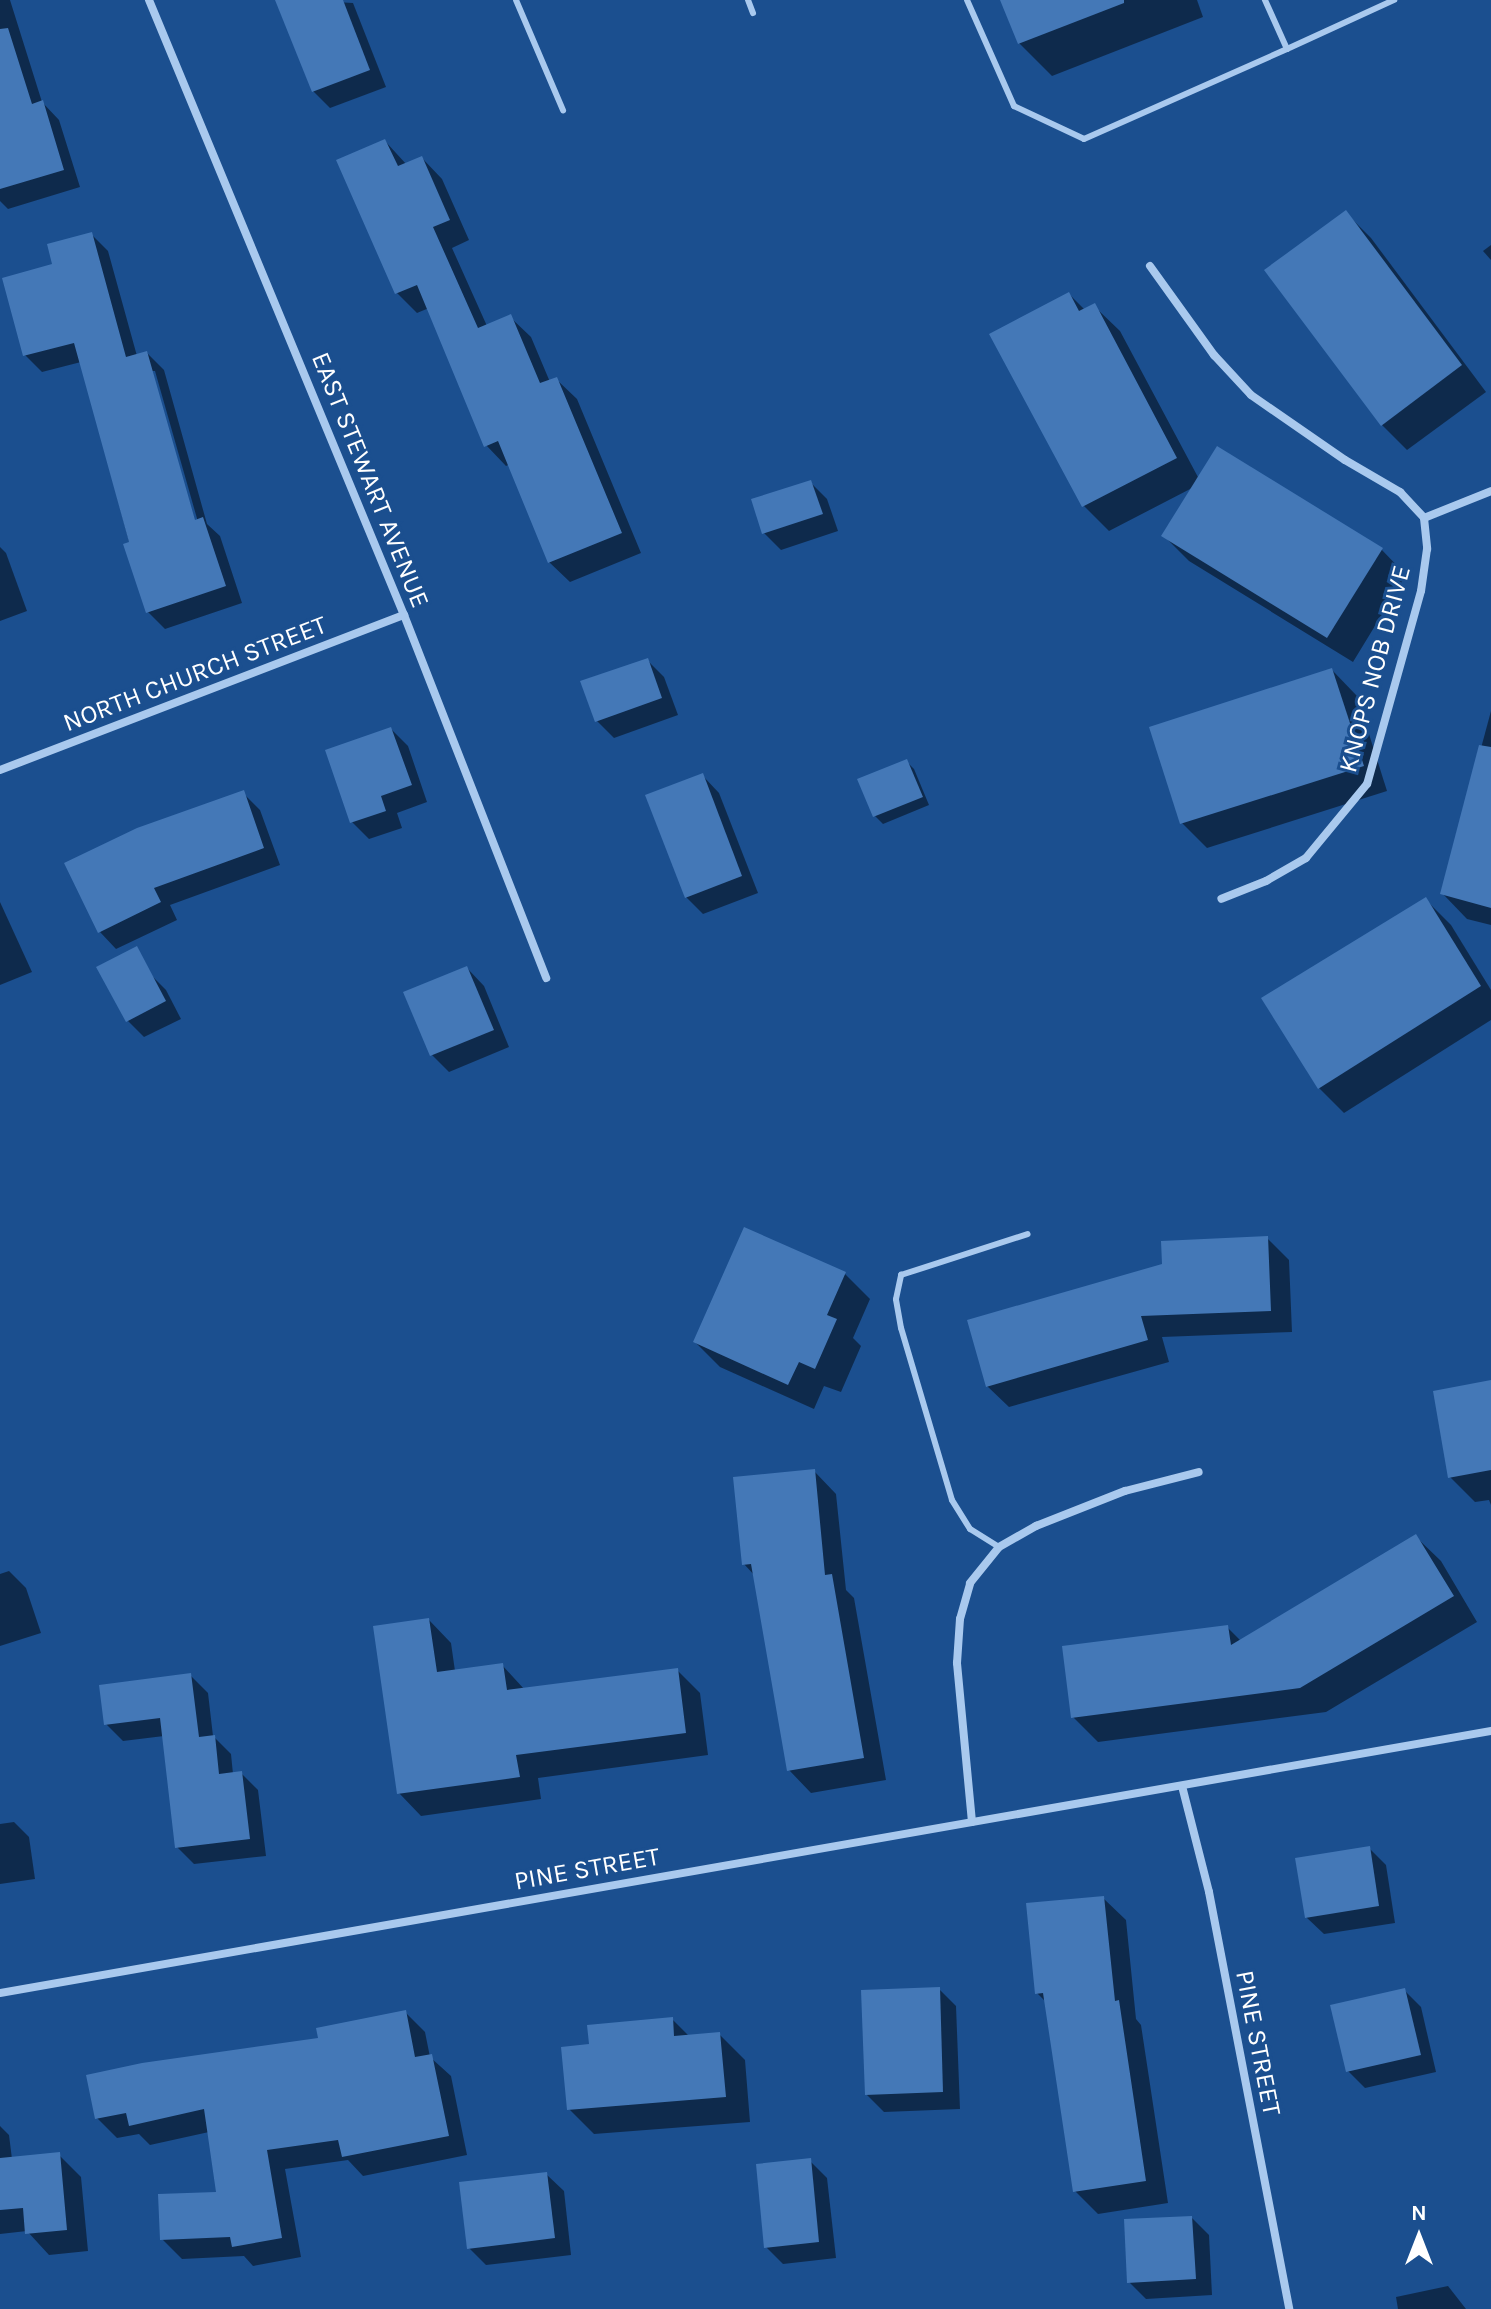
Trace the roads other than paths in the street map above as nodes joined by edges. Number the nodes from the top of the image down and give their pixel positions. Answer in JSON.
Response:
{"nodes":[{"id":1,"x":149,"y":0,"type":"edge"},
{"id":2,"x":516,"y":0,"type":"edge"},
{"id":3,"x":748,"y":0,"type":"edge"},
{"id":4,"x":967,"y":0,"type":"edge"},
{"id":5,"x":1265,"y":0,"type":"edge"},
{"id":6,"x":1394,"y":0,"type":"edge"},
{"id":7,"x":753,"y":13,"type":"dead end"},
{"id":8,"x":1287,"y":49,"type":"junction"},
{"id":9,"x":563,"y":110,"type":"dead end"},
{"id":10,"x":1150,"y":266,"type":"dead end"},
{"id":11,"x":1491,"y":491,"type":"edge"},
{"id":12,"x":1424,"y":518,"type":"junction"},
{"id":13,"x":404,"y":615,"type":"junction"},
{"id":14,"x":0,"y":770,"type":"edge"},
{"id":15,"x":1221,"y":899,"type":"dead end"},
{"id":16,"x":546,"y":978,"type":"dead end"},
{"id":17,"x":1028,"y":1234,"type":"dead end"},
{"id":18,"x":1199,"y":1472,"type":"dead end"},
{"id":19,"x":999,"y":1547,"type":"junction"},
{"id":20,"x":1491,"y":1731,"type":"edge"},
{"id":21,"x":1182,"y":1786,"type":"junction"},
{"id":22,"x":972,"y":1822,"type":"junction"},
{"id":23,"x":0,"y":1993,"type":"edge"},
{"id":24,"x":1289,"y":2309,"type":"edge"}],
"edges":[{"from":1,"to":13,"type":"street","name":"EAST STEWART AVENUE"},
{"from":2,"to":9,"type":"lane"},
{"from":3,"to":7,"type":"lane"},
{"from":4,"to":8,"type":"lane"},
{"from":5,"to":8,"type":"lane"},
{"from":6,"to":8,"type":"lane"},
{"from":10,"to":12,"type":"street"},
{"from":11,"to":12,"type":"street"},
{"from":12,"to":15,"type":"street","name":"KNOPS NOB DRIVE"},
{"from":13,"to":14,"type":"street","name":"NORTH CHURCH STREET"},
{"from":13,"to":16,"type":"street","name":"EAST STEWART AVENUE"},
{"from":17,"to":19,"type":"lane"},
{"from":18,"to":19,"type":"street"},
{"from":19,"to":22,"type":"street"},
{"from":20,"to":21,"type":"street","name":"PINE STREET"},
{"from":21,"to":22,"type":"street","name":"PINE STREET"},
{"from":21,"to":24,"type":"street","name":"PINE STREET"},
{"from":22,"to":23,"type":"street","name":"PINE STREET"}]}
